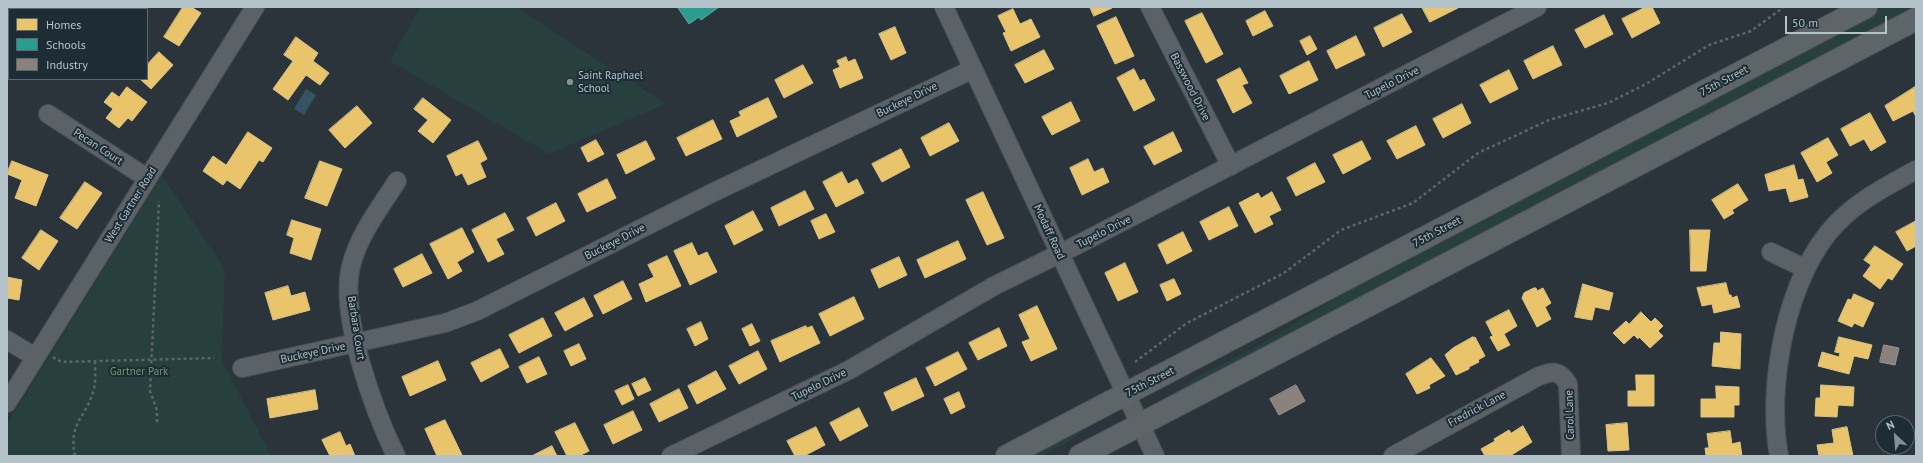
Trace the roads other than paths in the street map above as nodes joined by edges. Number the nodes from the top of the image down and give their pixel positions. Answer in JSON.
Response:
{"nodes":[{"id":1,"x":254,"y":7,"type":"edge"},
{"id":2,"x":944,"y":7,"type":"edge"},
{"id":3,"x":1150,"y":7,"type":"edge"},
{"id":4,"x":1537,"y":7,"type":"edge"},
{"id":5,"x":1866,"y":7,"type":"edge"},
{"id":6,"x":1916,"y":19,"type":"edge"},
{"id":7,"x":973,"y":69,"type":"junction"},
{"id":8,"x":48,"y":114,"type":"dead end"},
{"id":9,"x":1231,"y":166,"type":"junction"},
{"id":10,"x":1916,"y":170,"type":"edge"},
{"id":11,"x":148,"y":178,"type":"junction"},
{"id":12,"x":397,"y":181,"type":"dead end"},
{"id":13,"x":1771,"y":252,"type":"dead end"},
{"id":14,"x":1059,"y":254,"type":"junction"},
{"id":15,"x":1806,"y":269,"type":"junction"},
{"id":16,"x":7,"y":340,"type":"edge"},
{"id":17,"x":356,"y":344,"type":"junction"},
{"id":18,"x":42,"y":356,"type":"junction"},
{"id":19,"x":242,"y":368,"type":"dead end"},
{"id":20,"x":1564,"y":376,"type":"joint"},
{"id":21,"x":1126,"y":394,"type":"junction"},
{"id":22,"x":7,"y":403,"type":"edge"},
{"id":23,"x":1140,"y":425,"type":"junction"},
{"id":24,"x":396,"y":456,"type":"edge"},
{"id":25,"x":671,"y":456,"type":"edge"},
{"id":26,"x":1007,"y":456,"type":"edge"},
{"id":27,"x":1080,"y":456,"type":"edge"},
{"id":28,"x":1155,"y":456,"type":"edge"},
{"id":29,"x":1393,"y":456,"type":"edge"},
{"id":30,"x":1571,"y":456,"type":"edge"},
{"id":31,"x":1779,"y":456,"type":"edge"}],
"edges":[{"from":1,"to":11,"type":"street","name":"West Gartner Road"},
{"from":2,"to":7,"type":"street","name":"Modaff Road"},
{"from":3,"to":9,"type":"street","name":"Basswood Drive"},
{"from":4,"to":9,"type":"street","name":"Tupelo Drive"},
{"from":5,"to":21,"type":"main road","name":"75th Street"},
{"from":6,"to":23,"type":"main road"},
{"from":7,"to":14,"type":"street","name":"Modaff Road"},
{"from":7,"to":17,"type":"street","name":"Buckeye Drive"},
{"from":8,"to":11,"type":"street","name":"Pecan Court"},
{"from":9,"to":14,"type":"street","name":"Tupelo Drive"},
{"from":10,"to":15,"type":"street"},
{"from":11,"to":18,"type":"street","name":"West Gartner Road"},
{"from":12,"to":17,"type":"street","name":"Barbara Court"},
{"from":13,"to":15,"type":"street"},
{"from":14,"to":21,"type":"street","name":"Modaff Road"},
{"from":14,"to":25,"type":"street","name":"Tupelo Drive"},
{"from":15,"to":31,"type":"street"},
{"from":16,"to":18,"type":"street"},
{"from":17,"to":19,"type":"street","name":"Buckeye Drive"},
{"from":17,"to":24,"type":"street","name":"Barbara Court"},
{"from":18,"to":22,"type":"street","name":"West Gartner Road"},
{"from":20,"to":29,"type":"street","name":"Fredrick Lane"},
{"from":20,"to":30,"type":"street","name":"Carol Lane"},
{"from":21,"to":23,"type":"street","name":"Modaff Road"},
{"from":21,"to":26,"type":"main road","name":"75th Street"},
{"from":23,"to":27,"type":"main road"},
{"from":23,"to":28,"type":"street","name":"Modaff Road"}]}
